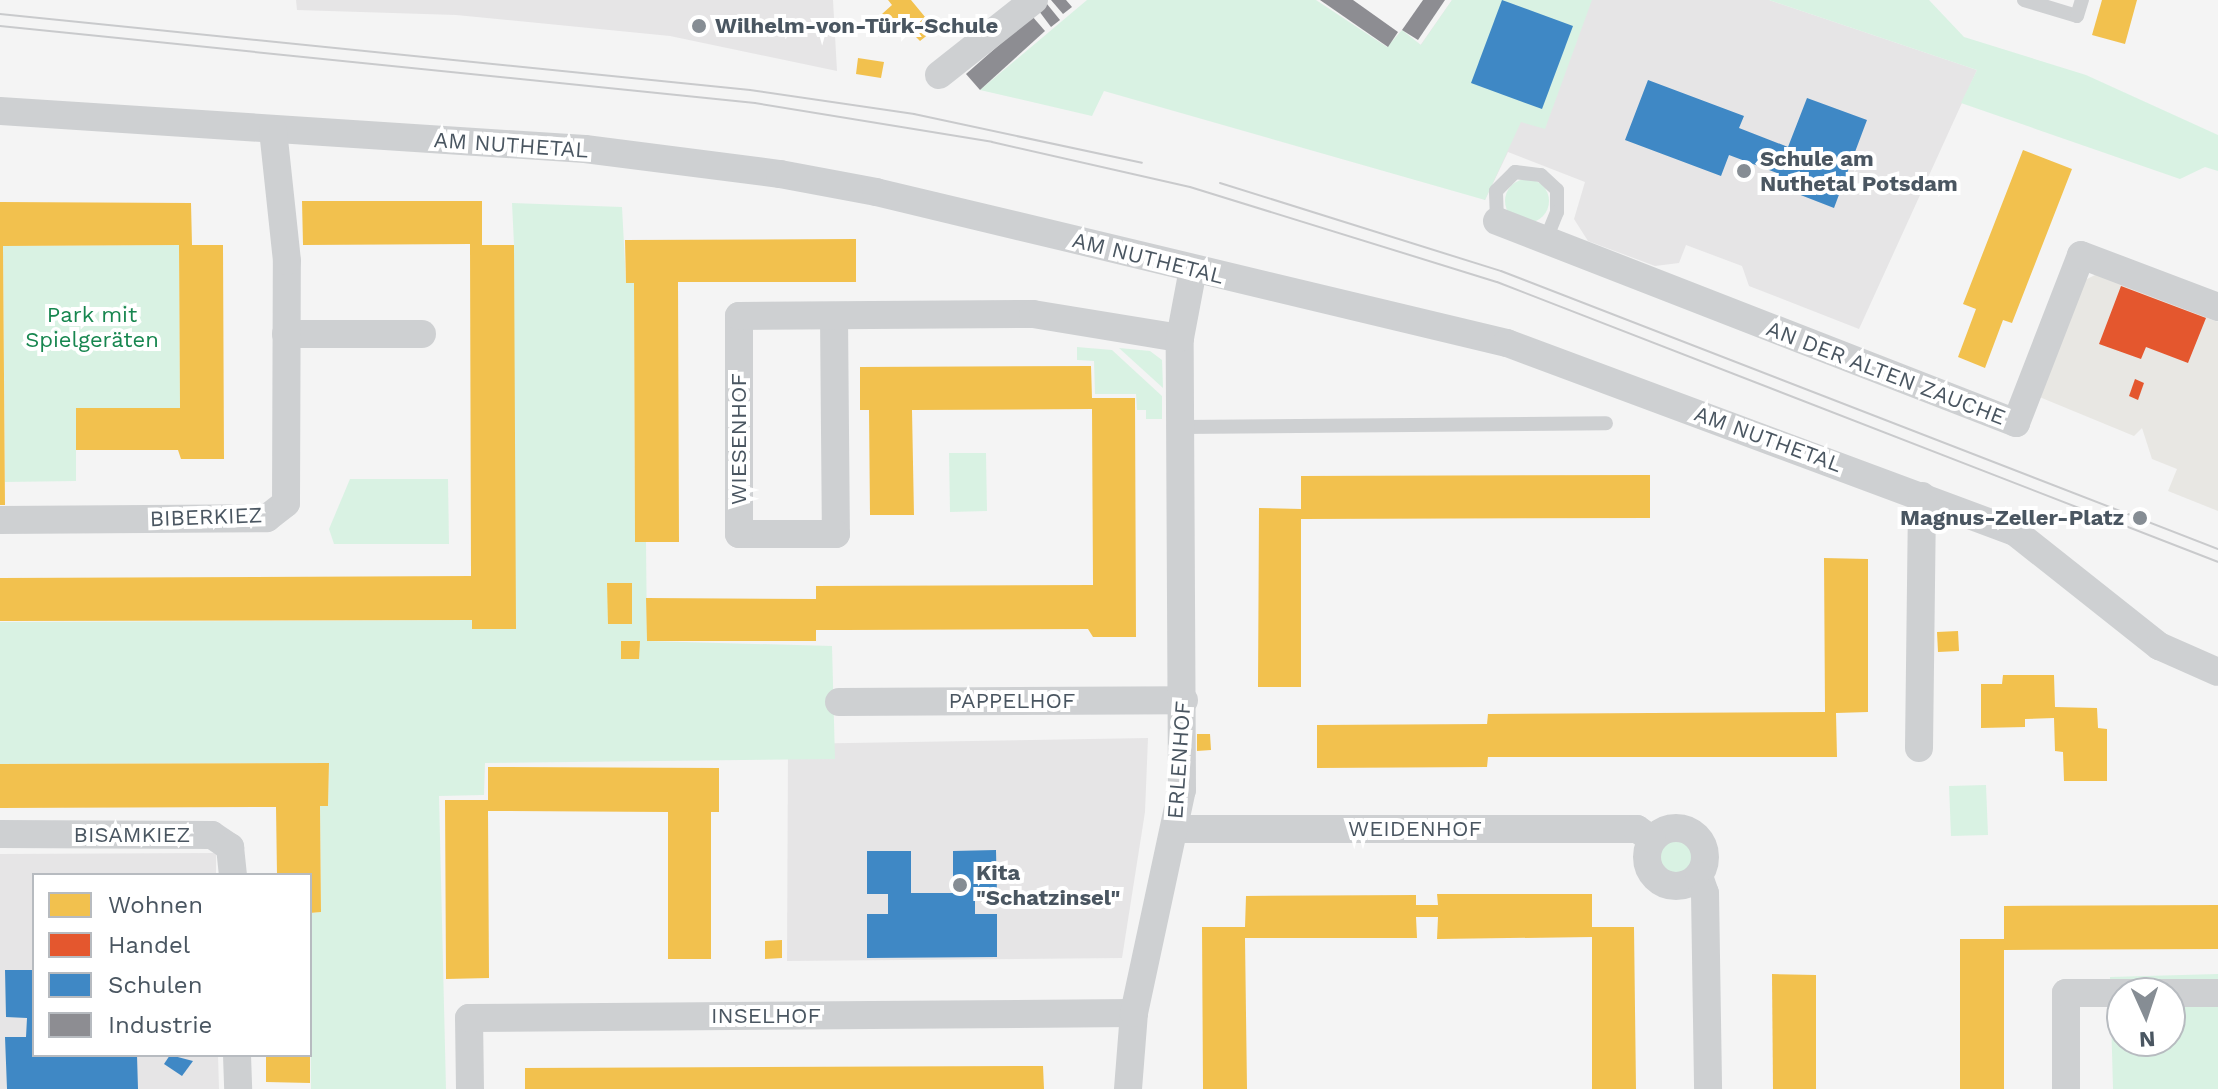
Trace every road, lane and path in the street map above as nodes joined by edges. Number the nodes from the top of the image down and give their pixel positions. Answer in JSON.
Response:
{"nodes":[{"id":1,"x":1034,"y":0,"type":"edge"},
{"id":2,"x":2024,"y":0,"type":"edge"},
{"id":3,"x":2082,"y":0,"type":"edge"},
{"id":4,"x":939,"y":75,"type":"dead end"},
{"id":5,"x":0,"y":111,"type":"edge"},
{"id":6,"x":273,"y":131,"type":"junction"},
{"id":7,"x":1497,"y":221,"type":"joint"},
{"id":8,"x":1546,"y":239,"type":"junction"},
{"id":9,"x":1193,"y":269,"type":"junction"},
{"id":10,"x":2218,"y":307,"type":"edge"},
{"id":11,"x":834,"y":316,"type":"junction"},
{"id":12,"x":286,"y":334,"type":"junction"},
{"id":13,"x":422,"y":334,"type":"dead end"},
{"id":14,"x":1180,"y":338,"type":"junction"},
{"id":15,"x":1606,"y":423,"type":"dead end"},
{"id":16,"x":1182,"y":427,"type":"junction"},
{"id":17,"x":1922,"y":496,"type":"junction"},
{"id":18,"x":0,"y":520,"type":"edge"},
{"id":19,"x":2218,"y":672,"type":"edge"},
{"id":20,"x":1184,"y":700,"type":"junction"},
{"id":21,"x":839,"y":702,"type":"dead end"},
{"id":22,"x":1919,"y":748,"type":"dead end"},
{"id":23,"x":1175,"y":829,"type":"junction"},
{"id":24,"x":0,"y":834,"type":"edge"},
{"id":25,"x":1652,"y":839,"type":"junction"},
{"id":26,"x":233,"y":873,"type":"edge"},
{"id":27,"x":1699,"y":876,"type":"junction"},
{"id":28,"x":2218,"y":993,"type":"edge"},
{"id":29,"x":1134,"y":1013,"type":"junction"},
{"id":30,"x":237,"y":1057,"type":"edge"},
{"id":31,"x":238,"y":1089,"type":"edge"},
{"id":32,"x":470,"y":1089,"type":"edge"},
{"id":33,"x":1128,"y":1089,"type":"edge"},
{"id":34,"x":1708,"y":1089,"type":"edge"},
{"id":35,"x":2066,"y":1089,"type":"edge"}],
"edges":[{"from":1,"to":4,"type":"street"},
{"from":2,"to":3,"type":"lane"},
{"from":5,"to":6,"type":"street","name":"AM NUTHETAL"},
{"from":6,"to":9,"type":"street","name":"AM NUTHETAL"},
{"from":6,"to":12,"type":"street","name":"BIBERKIEZ"},
{"from":7,"to":8,"type":"street","name":"AN DER ALTEN ZAUCHE"},
{"from":7,"to":8,"type":"lane"},
{"from":8,"to":10,"type":"street","name":"AN DER ALTEN ZAUCHE"},
{"from":9,"to":14,"type":"street","name":"ERLENHOF"},
{"from":9,"to":17,"type":"street","name":"AM NUTHETAL"},
{"from":11,"to":11,"type":"street","name":"WIESENHOF"},
{"from":11,"to":14,"type":"street","name":"WIESENHOF"},
{"from":12,"to":13,"type":"street"},
{"from":12,"to":18,"type":"street","name":"BIBERKIEZ"},
{"from":14,"to":16,"type":"street","name":"ERLENHOF"},
{"from":15,"to":16,"type":"lane"},
{"from":16,"to":20,"type":"street","name":"ERLENHOF"},
{"from":17,"to":19,"type":"street","name":"AM NUTHETAL"},
{"from":17,"to":22,"type":"street"},
{"from":20,"to":21,"type":"street","name":"PAPPELHOF"},
{"from":20,"to":23,"type":"street","name":"ERLENHOF"},
{"from":23,"to":25,"type":"street","name":"WEIDENHOF"},
{"from":23,"to":29,"type":"street","name":"ERLENHOF"},
{"from":24,"to":26,"type":"street","name":"BISAMKIEZ"},
{"from":25,"to":27,"type":"street"},
{"from":25,"to":27,"type":"street","name":"WEIDENHOF"},
{"from":27,"to":34,"type":"street","name":"WEIDENHOF"},
{"from":28,"to":35,"type":"street"},
{"from":29,"to":32,"type":"street","name":"INSELHOF"},
{"from":29,"to":33,"type":"street","name":"ERLENHOF"},
{"from":30,"to":31,"type":"street"}]}
